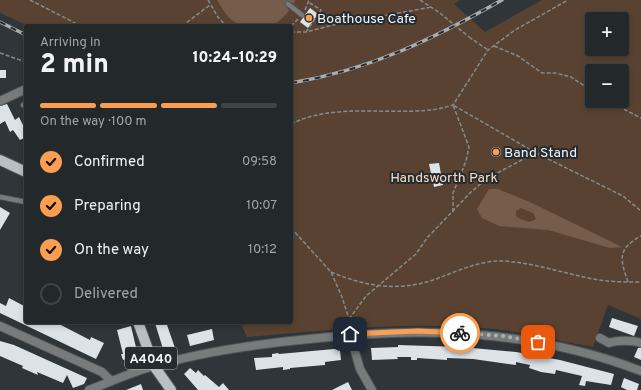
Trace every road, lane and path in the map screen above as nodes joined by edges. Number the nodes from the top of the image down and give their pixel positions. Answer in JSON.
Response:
{"nodes":[{"id":1,"x":30,"y":0,"type":"edge"},
{"id":2,"x":208,"y":0,"type":"edge"},
{"id":3,"x":420,"y":0,"type":"edge"},
{"id":4,"x":568,"y":0,"type":"edge"},
{"id":5,"x":308,"y":2,"type":"dead end"},
{"id":6,"x":288,"y":4,"type":"dead end"},
{"id":7,"x":210,"y":5,"type":"junction"},
{"id":8,"x":432,"y":7,"type":"junction"},
{"id":9,"x":302,"y":15,"type":"dead end"},
{"id":10,"x":77,"y":24,"type":"edge"},
{"id":11,"x":185,"y":24,"type":"edge"},
{"id":12,"x":223,"y":24,"type":"edge"},
{"id":13,"x":293,"y":32,"type":"edge"},
{"id":14,"x":306,"y":32,"type":"junction"},
{"id":15,"x":494,"y":46,"type":"junction"},
{"id":16,"x":488,"y":50,"type":"junction"},
{"id":17,"x":0,"y":53,"type":"edge"},
{"id":18,"x":24,"y":61,"type":"edge"},
{"id":19,"x":585,"y":87,"type":"edge"},
{"id":20,"x":24,"y":90,"type":"edge"},
{"id":21,"x":0,"y":101,"type":"edge"},
{"id":22,"x":453,"y":106,"type":"junction"},
{"id":23,"x":622,"y":108,"type":"edge"},
{"id":24,"x":641,"y":118,"type":"edge"},
{"id":25,"x":293,"y":123,"type":"edge"},
{"id":26,"x":536,"y":153,"type":"junction"},
{"id":27,"x":1,"y":160,"type":"edge"},
{"id":28,"x":24,"y":171,"type":"edge"},
{"id":29,"x":0,"y":197,"type":"edge"},
{"id":30,"x":24,"y":202,"type":"edge"},
{"id":31,"x":641,"y":211,"type":"edge"},
{"id":32,"x":453,"y":212,"type":"junction"},
{"id":33,"x":293,"y":230,"type":"edge"},
{"id":34,"x":641,"y":236,"type":"edge"},
{"id":35,"x":330,"y":272,"type":"junction"},
{"id":36,"x":628,"y":282,"type":"junction"},
{"id":37,"x":641,"y":282,"type":"edge"},
{"id":38,"x":377,"y":286,"type":"junction"},
{"id":39,"x":349,"y":319,"type":"junction"},
{"id":40,"x":139,"y":324,"type":"edge"},
{"id":41,"x":0,"y":326,"type":"edge"},
{"id":42,"x":350,"y":334,"type":"junction"},
{"id":43,"x":600,"y":338,"type":"dead end"},
{"id":44,"x":609,"y":343,"type":"junction"},
{"id":45,"x":641,"y":343,"type":"edge"},
{"id":46,"x":604,"y":358,"type":"junction"},
{"id":47,"x":154,"y":366,"type":"junction"},
{"id":48,"x":641,"y":371,"type":"edge"},
{"id":49,"x":111,"y":381,"type":"junction"},
{"id":50,"x":89,"y":390,"type":"edge"},
{"id":51,"x":171,"y":390,"type":"edge"},
{"id":52,"x":372,"y":390,"type":"edge"}],
"edges":[{"from":1,"to":10,"type":"path"},
{"from":2,"to":7,"type":"path"},
{"from":3,"to":8,"type":"path"},
{"from":4,"to":15,"type":"path"},
{"from":5,"to":14,"type":"path"},
{"from":6,"to":9,"type":"lane"},
{"from":7,"to":11,"type":"path"},
{"from":7,"to":12,"type":"path"},
{"from":8,"to":14,"type":"path"},
{"from":8,"to":16,"type":"path","bridge":true},
{"from":13,"to":14,"type":"path"},
{"from":15,"to":16,"type":"path"},
{"from":15,"to":19,"type":"path"},
{"from":16,"to":22,"type":"path"},
{"from":17,"to":18,"type":"path"},
{"from":20,"to":21,"type":"street"},
{"from":22,"to":25,"type":"path"},
{"from":22,"to":26,"type":"path"},
{"from":22,"to":32,"type":"path"},
{"from":23,"to":24,"type":"path"},
{"from":26,"to":31,"type":"path"},
{"from":26,"to":32,"type":"path"},
{"from":27,"to":28,"type":"main road"},
{"from":29,"to":30,"type":"lane"},
{"from":32,"to":38,"type":"path"},
{"from":33,"to":35,"type":"path"},
{"from":34,"to":36,"type":"path"},
{"from":35,"to":38,"type":"path"},
{"from":35,"to":39,"type":"path"},
{"from":36,"to":37,"type":"path"},
{"from":36,"to":38,"type":"path"},
{"from":38,"to":39,"type":"path"},
{"from":39,"to":42,"type":"path"},
{"from":40,"to":47,"type":"main road","number":"A4040"},
{"from":41,"to":49,"type":"street"},
{"from":42,"to":46,"type":"street"},
{"from":42,"to":47,"type":"street"},
{"from":42,"to":52,"type":"street"},
{"from":43,"to":44,"type":"street"},
{"from":44,"to":45,"type":"street"},
{"from":44,"to":46,"type":"street"},
{"from":46,"to":48,"type":"street"},
{"from":47,"to":49,"type":"street"},
{"from":47,"to":51,"type":"main road","number":"A4040"},
{"from":49,"to":50,"type":"street"}]}
